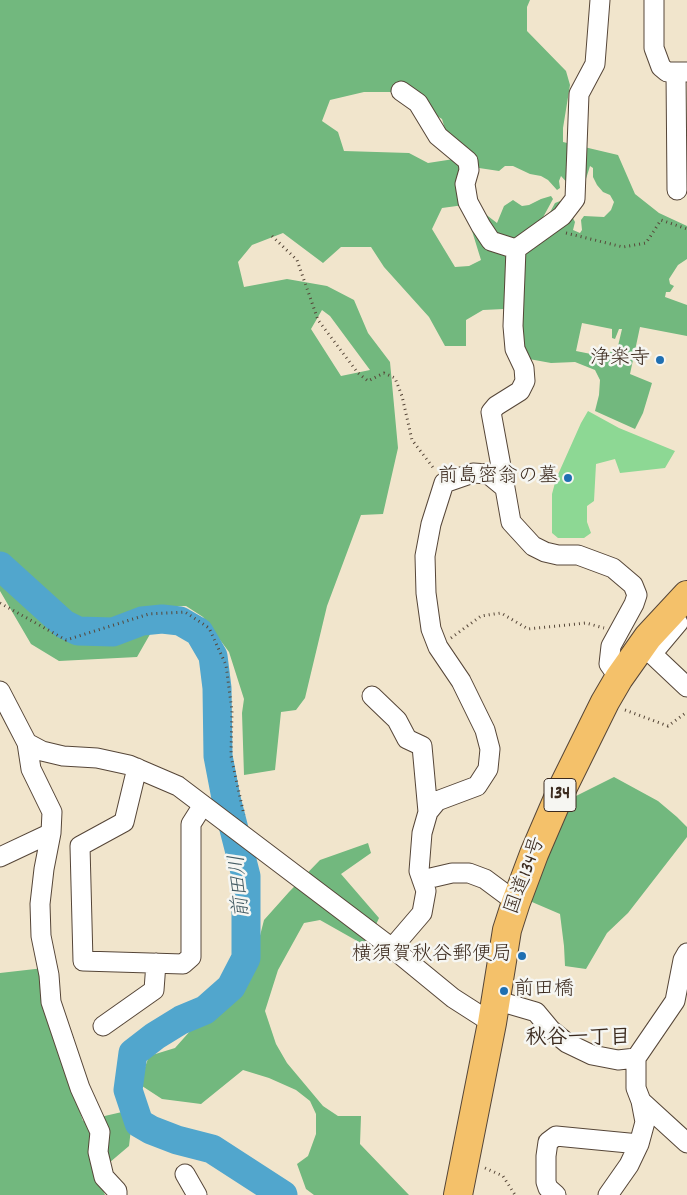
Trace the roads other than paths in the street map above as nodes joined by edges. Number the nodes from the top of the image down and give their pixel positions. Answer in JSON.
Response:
{"nodes":[{"id":1,"x":600,"y":0,"type":"edge"},
{"id":2,"x":654,"y":0,"type":"edge"},
{"id":3,"x":681,"y":72,"type":"edge"},
{"id":4,"x":401,"y":91,"type":"dead end"},
{"id":5,"x":677,"y":190,"type":"dead end"},
{"id":6,"x":516,"y":249,"type":"junction"},
{"id":7,"x":505,"y":488,"type":"junction"},
{"id":8,"x":687,"y":595,"type":"edge"},
{"id":9,"x":687,"y":613,"type":"edge"},
{"id":10,"x":619,"y":678,"type":"junction"},
{"id":11,"x":687,"y":687,"type":"edge"},
{"id":12,"x":0,"y":692,"type":"edge"},
{"id":13,"x":372,"y":696,"type":"dead end"},
{"id":14,"x":27,"y":743,"type":"junction"},
{"id":15,"x":137,"y":768,"type":"junction"},
{"id":16,"x":203,"y":805,"type":"junction"},
{"id":17,"x":428,"y":812,"type":"junction"},
{"id":18,"x":51,"y":833,"type":"junction"},
{"id":19,"x":0,"y":857,"type":"edge"},
{"id":20,"x":422,"y":880,"type":"junction"},
{"id":21,"x":516,"y":902,"type":"junction"},
{"id":22,"x":392,"y":948,"type":"junction"},
{"id":23,"x":687,"y":953,"type":"edge"},
{"id":24,"x":156,"y":963,"type":"junction"},
{"id":25,"x":681,"y":1005,"type":"edge"},
{"id":26,"x":494,"y":1012,"type":"junction"},
{"id":27,"x":103,"y":1026,"type":"dead end"},
{"id":28,"x":636,"y":1058,"type":"junction"},
{"id":29,"x":641,"y":1101,"type":"junction"},
{"id":30,"x":687,"y":1143,"type":"edge"},
{"id":31,"x":639,"y":1144,"type":"junction"},
{"id":32,"x":185,"y":1174,"type":"dead end"},
{"id":33,"x":117,"y":1195,"type":"edge"},
{"id":34,"x":197,"y":1195,"type":"edge"},
{"id":35,"x":458,"y":1195,"type":"edge"},
{"id":36,"x":556,"y":1195,"type":"edge"},
{"id":37,"x":608,"y":1195,"type":"edge"}],
"edges":[{"from":1,"to":6,"type":"street"},
{"from":2,"to":3,"type":"street"},
{"from":3,"to":5,"type":"street"},
{"from":4,"to":6,"type":"street"},
{"from":6,"to":7,"type":"street"},
{"from":7,"to":10,"type":"street"},
{"from":7,"to":17,"type":"street"},
{"from":8,"to":10,"type":"highway","name":"国道134号","number":"134"},
{"from":9,"to":11,"type":"street"},
{"from":10,"to":21,"type":"highway","name":"国道134号","number":"134"},
{"from":12,"to":14,"type":"street"},
{"from":13,"to":17,"type":"street"},
{"from":14,"to":15,"type":"street"},
{"from":14,"to":18,"type":"street"},
{"from":15,"to":16,"type":"street"},
{"from":15,"to":24,"type":"street"},
{"from":16,"to":22,"type":"street"},
{"from":16,"to":24,"type":"street"},
{"from":17,"to":20,"type":"street"},
{"from":18,"to":19,"type":"street"},
{"from":18,"to":33,"type":"street"},
{"from":20,"to":21,"type":"street"},
{"from":20,"to":22,"type":"street"},
{"from":21,"to":26,"type":"highway","name":"国道134号","number":"134"},
{"from":22,"to":26,"type":"street"},
{"from":23,"to":25,"type":"street"},
{"from":24,"to":27,"type":"street"},
{"from":25,"to":28,"type":"street"},
{"from":26,"to":28,"type":"street"},
{"from":26,"to":35,"type":"highway","name":"国道134号","number":"134"},
{"from":28,"to":29,"type":"street"},
{"from":29,"to":30,"type":"street"},
{"from":29,"to":31,"type":"street"},
{"from":31,"to":36,"type":"street"},
{"from":31,"to":37,"type":"street"},
{"from":32,"to":34,"type":"street"}]}
